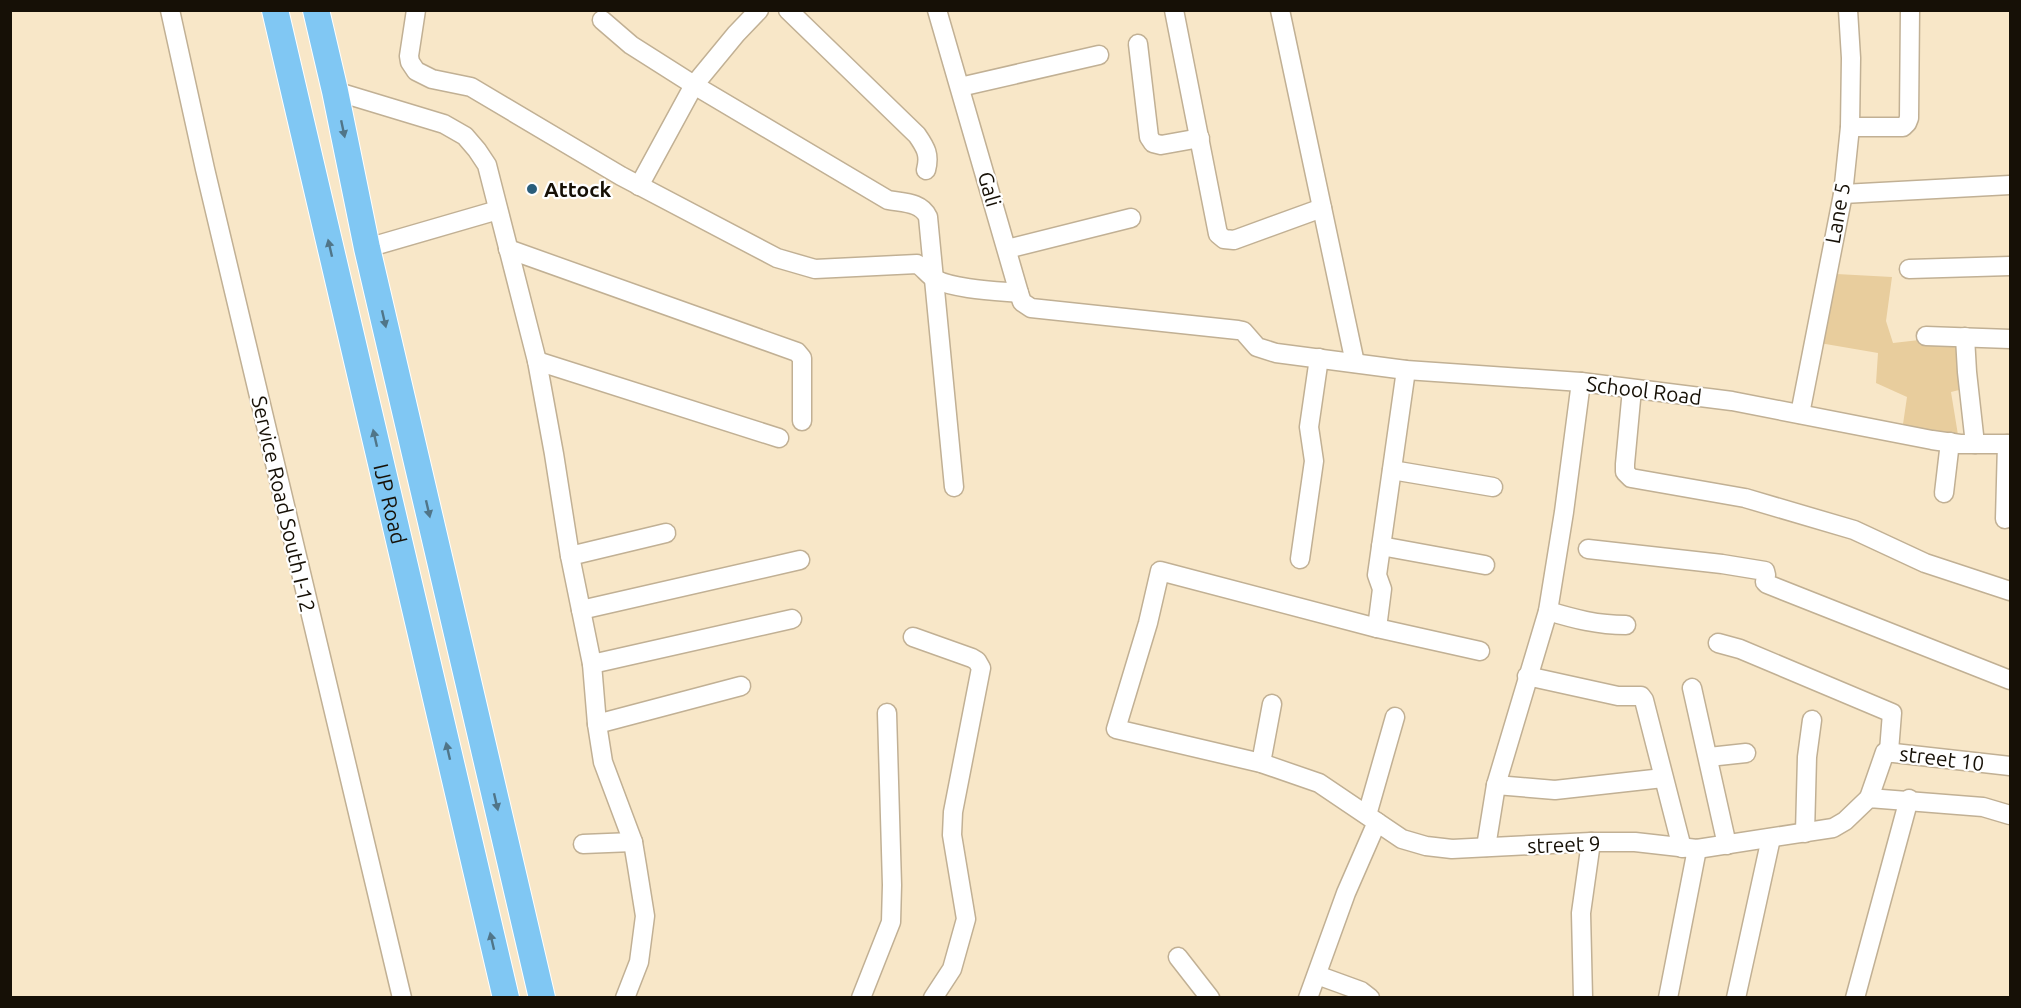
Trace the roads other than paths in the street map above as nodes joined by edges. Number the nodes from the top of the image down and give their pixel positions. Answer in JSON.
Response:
{"nodes":[{"id":1,"x":170,"y":10,"type":"edge"},
{"id":2,"x":274,"y":10,"type":"edge"},
{"id":3,"x":316,"y":10,"type":"edge"},
{"id":4,"x":416,"y":10,"type":"edge"},
{"id":5,"x":759,"y":10,"type":"edge"},
{"id":6,"x":788,"y":10,"type":"edge"},
{"id":7,"x":937,"y":10,"type":"edge"},
{"id":8,"x":1174,"y":10,"type":"edge"},
{"id":9,"x":1280,"y":10,"type":"edge"},
{"id":10,"x":1848,"y":10,"type":"edge"},
{"id":11,"x":1910,"y":10,"type":"edge"},
{"id":12,"x":602,"y":20,"type":"dead end"},
{"id":13,"x":1138,"y":44,"type":"dead end"},
{"id":14,"x":1099,"y":55,"type":"dead end"},
{"id":15,"x":694,"y":85,"type":"junction"},
{"id":16,"x":960,"y":87,"type":"junction"},
{"id":17,"x":335,"y":91,"type":"junction"},
{"id":18,"x":1850,"y":127,"type":"junction"},
{"id":19,"x":1200,"y":138,"type":"junction"},
{"id":20,"x":926,"y":170,"type":"dead end"},
{"id":21,"x":2010,"y":185,"type":"edge"},
{"id":22,"x":639,"y":186,"type":"junction"},
{"id":23,"x":1843,"y":194,"type":"junction"},
{"id":24,"x":1322,"y":208,"type":"junction"},
{"id":25,"x":498,"y":210,"type":"junction"},
{"id":26,"x":1131,"y":218,"type":"dead end"},
{"id":27,"x":368,"y":248,"type":"junction"},
{"id":28,"x":508,"y":249,"type":"junction"},
{"id":29,"x":1007,"y":249,"type":"junction"},
{"id":30,"x":2010,"y":266,"type":"edge"},
{"id":31,"x":1909,"y":269,"type":"dead end"},
{"id":32,"x":933,"y":278,"type":"junction"},
{"id":33,"x":1019,"y":293,"type":"junction"},
{"id":34,"x":1926,"y":336,"type":"dead end"},
{"id":35,"x":1965,"y":337,"type":"junction"},
{"id":36,"x":2010,"y":339,"type":"edge"},
{"id":37,"x":1319,"y":358,"type":"junction"},
{"id":38,"x":537,"y":361,"type":"junction"},
{"id":39,"x":1355,"y":363,"type":"junction"},
{"id":40,"x":1406,"y":370,"type":"junction"},
{"id":41,"x":1581,"y":382,"type":"junction"},
{"id":42,"x":1632,"y":389,"type":"junction"},
{"id":43,"x":1800,"y":414,"type":"junction"},
{"id":44,"x":802,"y":421,"type":"dead end"},
{"id":45,"x":779,"y":438,"type":"dead end"},
{"id":46,"x":1950,"y":442,"type":"junction"},
{"id":47,"x":1975,"y":444,"type":"junction"},
{"id":48,"x":2009,"y":444,"type":"edge"},
{"id":49,"x":1392,"y":470,"type":"junction"},
{"id":50,"x":954,"y":487,"type":"dead end"},
{"id":51,"x":1493,"y":487,"type":"dead end"},
{"id":52,"x":1944,"y":493,"type":"dead end"},
{"id":53,"x":2006,"y":519,"type":"dead end"},
{"id":54,"x":666,"y":533,"type":"dead end"},
{"id":55,"x":1381,"y":546,"type":"junction"},
{"id":56,"x":1588,"y":549,"type":"dead end"},
{"id":57,"x":570,"y":556,"type":"junction"},
{"id":58,"x":1300,"y":559,"type":"dead end"},
{"id":59,"x":800,"y":560,"type":"dead end"},
{"id":60,"x":1485,"y":565,"type":"dead end"},
{"id":61,"x":2010,"y":591,"type":"edge"},
{"id":62,"x":581,"y":610,"type":"junction"},
{"id":63,"x":1548,"y":611,"type":"junction"},
{"id":64,"x":792,"y":619,"type":"dead end"},
{"id":65,"x":1626,"y":625,"type":"dead end"},
{"id":66,"x":1377,"y":628,"type":"junction"},
{"id":67,"x":913,"y":637,"type":"dead end"},
{"id":68,"x":1718,"y":643,"type":"dead end"},
{"id":69,"x":1480,"y":651,"type":"dead end"},
{"id":70,"x":592,"y":664,"type":"junction"},
{"id":71,"x":1527,"y":676,"type":"junction"},
{"id":72,"x":2010,"y":680,"type":"edge"},
{"id":73,"x":741,"y":686,"type":"dead end"},
{"id":74,"x":1692,"y":688,"type":"dead end"},
{"id":75,"x":1272,"y":704,"type":"dead end"},
{"id":76,"x":887,"y":713,"type":"dead end"},
{"id":77,"x":1395,"y":717,"type":"dead end"},
{"id":78,"x":1812,"y":720,"type":"dead end"},
{"id":79,"x":597,"y":724,"type":"junction"},
{"id":80,"x":1888,"y":751,"type":"junction"},
{"id":81,"x":1746,"y":753,"type":"dead end"},
{"id":82,"x":1709,"y":757,"type":"junction"},
{"id":83,"x":1261,"y":763,"type":"junction"},
{"id":84,"x":2010,"y":766,"type":"edge"},
{"id":85,"x":1663,"y":778,"type":"junction"},
{"id":86,"x":1496,"y":785,"type":"junction"},
{"id":87,"x":1869,"y":798,"type":"junction"},
{"id":88,"x":1909,"y":800,"type":"junction"},
{"id":89,"x":2010,"y":814,"type":"edge"},
{"id":90,"x":1372,"y":819,"type":"junction"},
{"id":91,"x":1805,"y":833,"type":"junction"},
{"id":92,"x":1771,"y":838,"type":"junction"},
{"id":93,"x":1591,"y":842,"type":"junction"},
{"id":94,"x":633,"y":843,"type":"junction"},
{"id":95,"x":583,"y":844,"type":"dead end"},
{"id":96,"x":1727,"y":845,"type":"junction"},
{"id":97,"x":1486,"y":847,"type":"junction"},
{"id":98,"x":1689,"y":849,"type":"junction"},
{"id":99,"x":1178,"y":957,"type":"dead end"},
{"id":100,"x":1317,"y":975,"type":"junction"},
{"id":101,"x":402,"y":998,"type":"edge"},
{"id":102,"x":506,"y":998,"type":"edge"},
{"id":103,"x":542,"y":998,"type":"edge"},
{"id":104,"x":625,"y":998,"type":"edge"},
{"id":105,"x":861,"y":998,"type":"edge"},
{"id":106,"x":933,"y":998,"type":"edge"},
{"id":107,"x":1210,"y":998,"type":"edge"},
{"id":108,"x":1308,"y":998,"type":"edge"},
{"id":109,"x":1370,"y":998,"type":"edge"},
{"id":110,"x":1583,"y":998,"type":"edge"},
{"id":111,"x":1668,"y":998,"type":"edge"},
{"id":112,"x":1736,"y":998,"type":"edge"},
{"id":113,"x":1855,"y":998,"type":"edge"}],
"edges":[{"from":1,"to":101,"type":"street","name":"Service Road South I-12"},
{"from":102,"to":2,"type":"highway","name":"IJP Road","one_way":true},
{"from":3,"to":17,"type":"highway","name":"IJP Road"},
{"from":4,"to":22,"type":"street"},
{"from":5,"to":15,"type":"street"},
{"from":6,"to":20,"type":"street"},
{"from":7,"to":16,"type":"street","name":"Gali"},
{"from":8,"to":19,"type":"street"},
{"from":9,"to":24,"type":"street"},
{"from":10,"to":18,"type":"street","name":"Lane 5"},
{"from":11,"to":18,"type":"street"},
{"from":12,"to":15,"type":"street"},
{"from":13,"to":19,"type":"street"},
{"from":14,"to":16,"type":"street"},
{"from":15,"to":22,"type":"street"},
{"from":15,"to":32,"type":"street"},
{"from":16,"to":29,"type":"street","name":"Gali"},
{"from":17,"to":25,"type":"street"},
{"from":17,"to":27,"type":"highway","name":"IJP Road","one_way":true},
{"from":18,"to":23,"type":"street","name":"Lane 5"},
{"from":19,"to":24,"type":"street"},
{"from":21,"to":23,"type":"street"},
{"from":22,"to":32,"type":"street"},
{"from":23,"to":43,"type":"street","name":"Lane 5"},
{"from":24,"to":39,"type":"street"},
{"from":25,"to":27,"type":"street"},
{"from":25,"to":28,"type":"street"},
{"from":26,"to":29,"type":"street"},
{"from":27,"to":103,"type":"highway","name":"IJP Road","one_way":true},
{"from":28,"to":38,"type":"street"},
{"from":28,"to":44,"type":"street"},
{"from":29,"to":33,"type":"street","name":"Gali"},
{"from":30,"to":31,"type":"street"},
{"from":32,"to":33,"type":"street"},
{"from":32,"to":50,"type":"street"},
{"from":33,"to":37,"type":"street","name":"School Road"},
{"from":34,"to":35,"type":"street"},
{"from":35,"to":36,"type":"street"},
{"from":35,"to":47,"type":"street"},
{"from":37,"to":39,"type":"street","name":"School Road"},
{"from":37,"to":58,"type":"street"},
{"from":38,"to":45,"type":"street"},
{"from":38,"to":57,"type":"street"},
{"from":39,"to":40,"type":"street","name":"School Road"},
{"from":40,"to":41,"type":"street","name":"School Road"},
{"from":40,"to":49,"type":"street"},
{"from":41,"to":42,"type":"street","name":"School Road"},
{"from":41,"to":63,"type":"street"},
{"from":42,"to":43,"type":"street","name":"School Road"},
{"from":42,"to":61,"type":"street"},
{"from":43,"to":46,"type":"street","name":"School Road"},
{"from":46,"to":47,"type":"street","name":"School Road"},
{"from":46,"to":52,"type":"street"},
{"from":47,"to":48,"type":"street","name":"School Road"},
{"from":48,"to":53,"type":"street"},
{"from":49,"to":51,"type":"street"},
{"from":49,"to":55,"type":"street"},
{"from":54,"to":57,"type":"street"},
{"from":55,"to":60,"type":"street"},
{"from":55,"to":66,"type":"street"},
{"from":56,"to":72,"type":"street"},
{"from":57,"to":62,"type":"street"},
{"from":59,"to":62,"type":"street"},
{"from":62,"to":70,"type":"street"},
{"from":63,"to":65,"type":"street"},
{"from":63,"to":71,"type":"street"},
{"from":64,"to":70,"type":"street"},
{"from":66,"to":69,"type":"street"},
{"from":66,"to":83,"type":"street","name":"street 9"},
{"from":67,"to":106,"type":"street"},
{"from":68,"to":80,"type":"street"},
{"from":70,"to":79,"type":"street"},
{"from":71,"to":85,"type":"street"},
{"from":71,"to":86,"type":"street"},
{"from":73,"to":79,"type":"street"},
{"from":74,"to":82,"type":"street"},
{"from":75,"to":83,"type":"street"},
{"from":76,"to":105,"type":"street"},
{"from":77,"to":90,"type":"street"},
{"from":78,"to":91,"type":"street"},
{"from":79,"to":94,"type":"street"},
{"from":80,"to":84,"type":"street","name":"street 10"},
{"from":80,"to":87,"type":"street","name":"street 10"},
{"from":81,"to":82,"type":"street"},
{"from":82,"to":96,"type":"street"},
{"from":83,"to":90,"type":"street","name":"street 9"},
{"from":85,"to":86,"type":"street"},
{"from":85,"to":98,"type":"street"},
{"from":86,"to":97,"type":"street"},
{"from":87,"to":88,"type":"street"},
{"from":87,"to":91,"type":"street","name":"street 9"},
{"from":88,"to":89,"type":"street"},
{"from":88,"to":113,"type":"street"},
{"from":90,"to":97,"type":"street","name":"street 9"},
{"from":90,"to":100,"type":"street"},
{"from":91,"to":92,"type":"street","name":"street 9"},
{"from":92,"to":96,"type":"street","name":"street 9"},
{"from":92,"to":112,"type":"street"},
{"from":93,"to":97,"type":"street","name":"street 9"},
{"from":93,"to":98,"type":"street","name":"street 9"},
{"from":93,"to":110,"type":"street"},
{"from":94,"to":95,"type":"street"},
{"from":94,"to":104,"type":"street"},
{"from":96,"to":98,"type":"street","name":"street 9"},
{"from":98,"to":111,"type":"street"},
{"from":99,"to":107,"type":"street"},
{"from":100,"to":108,"type":"street"},
{"from":100,"to":109,"type":"street"}]}
